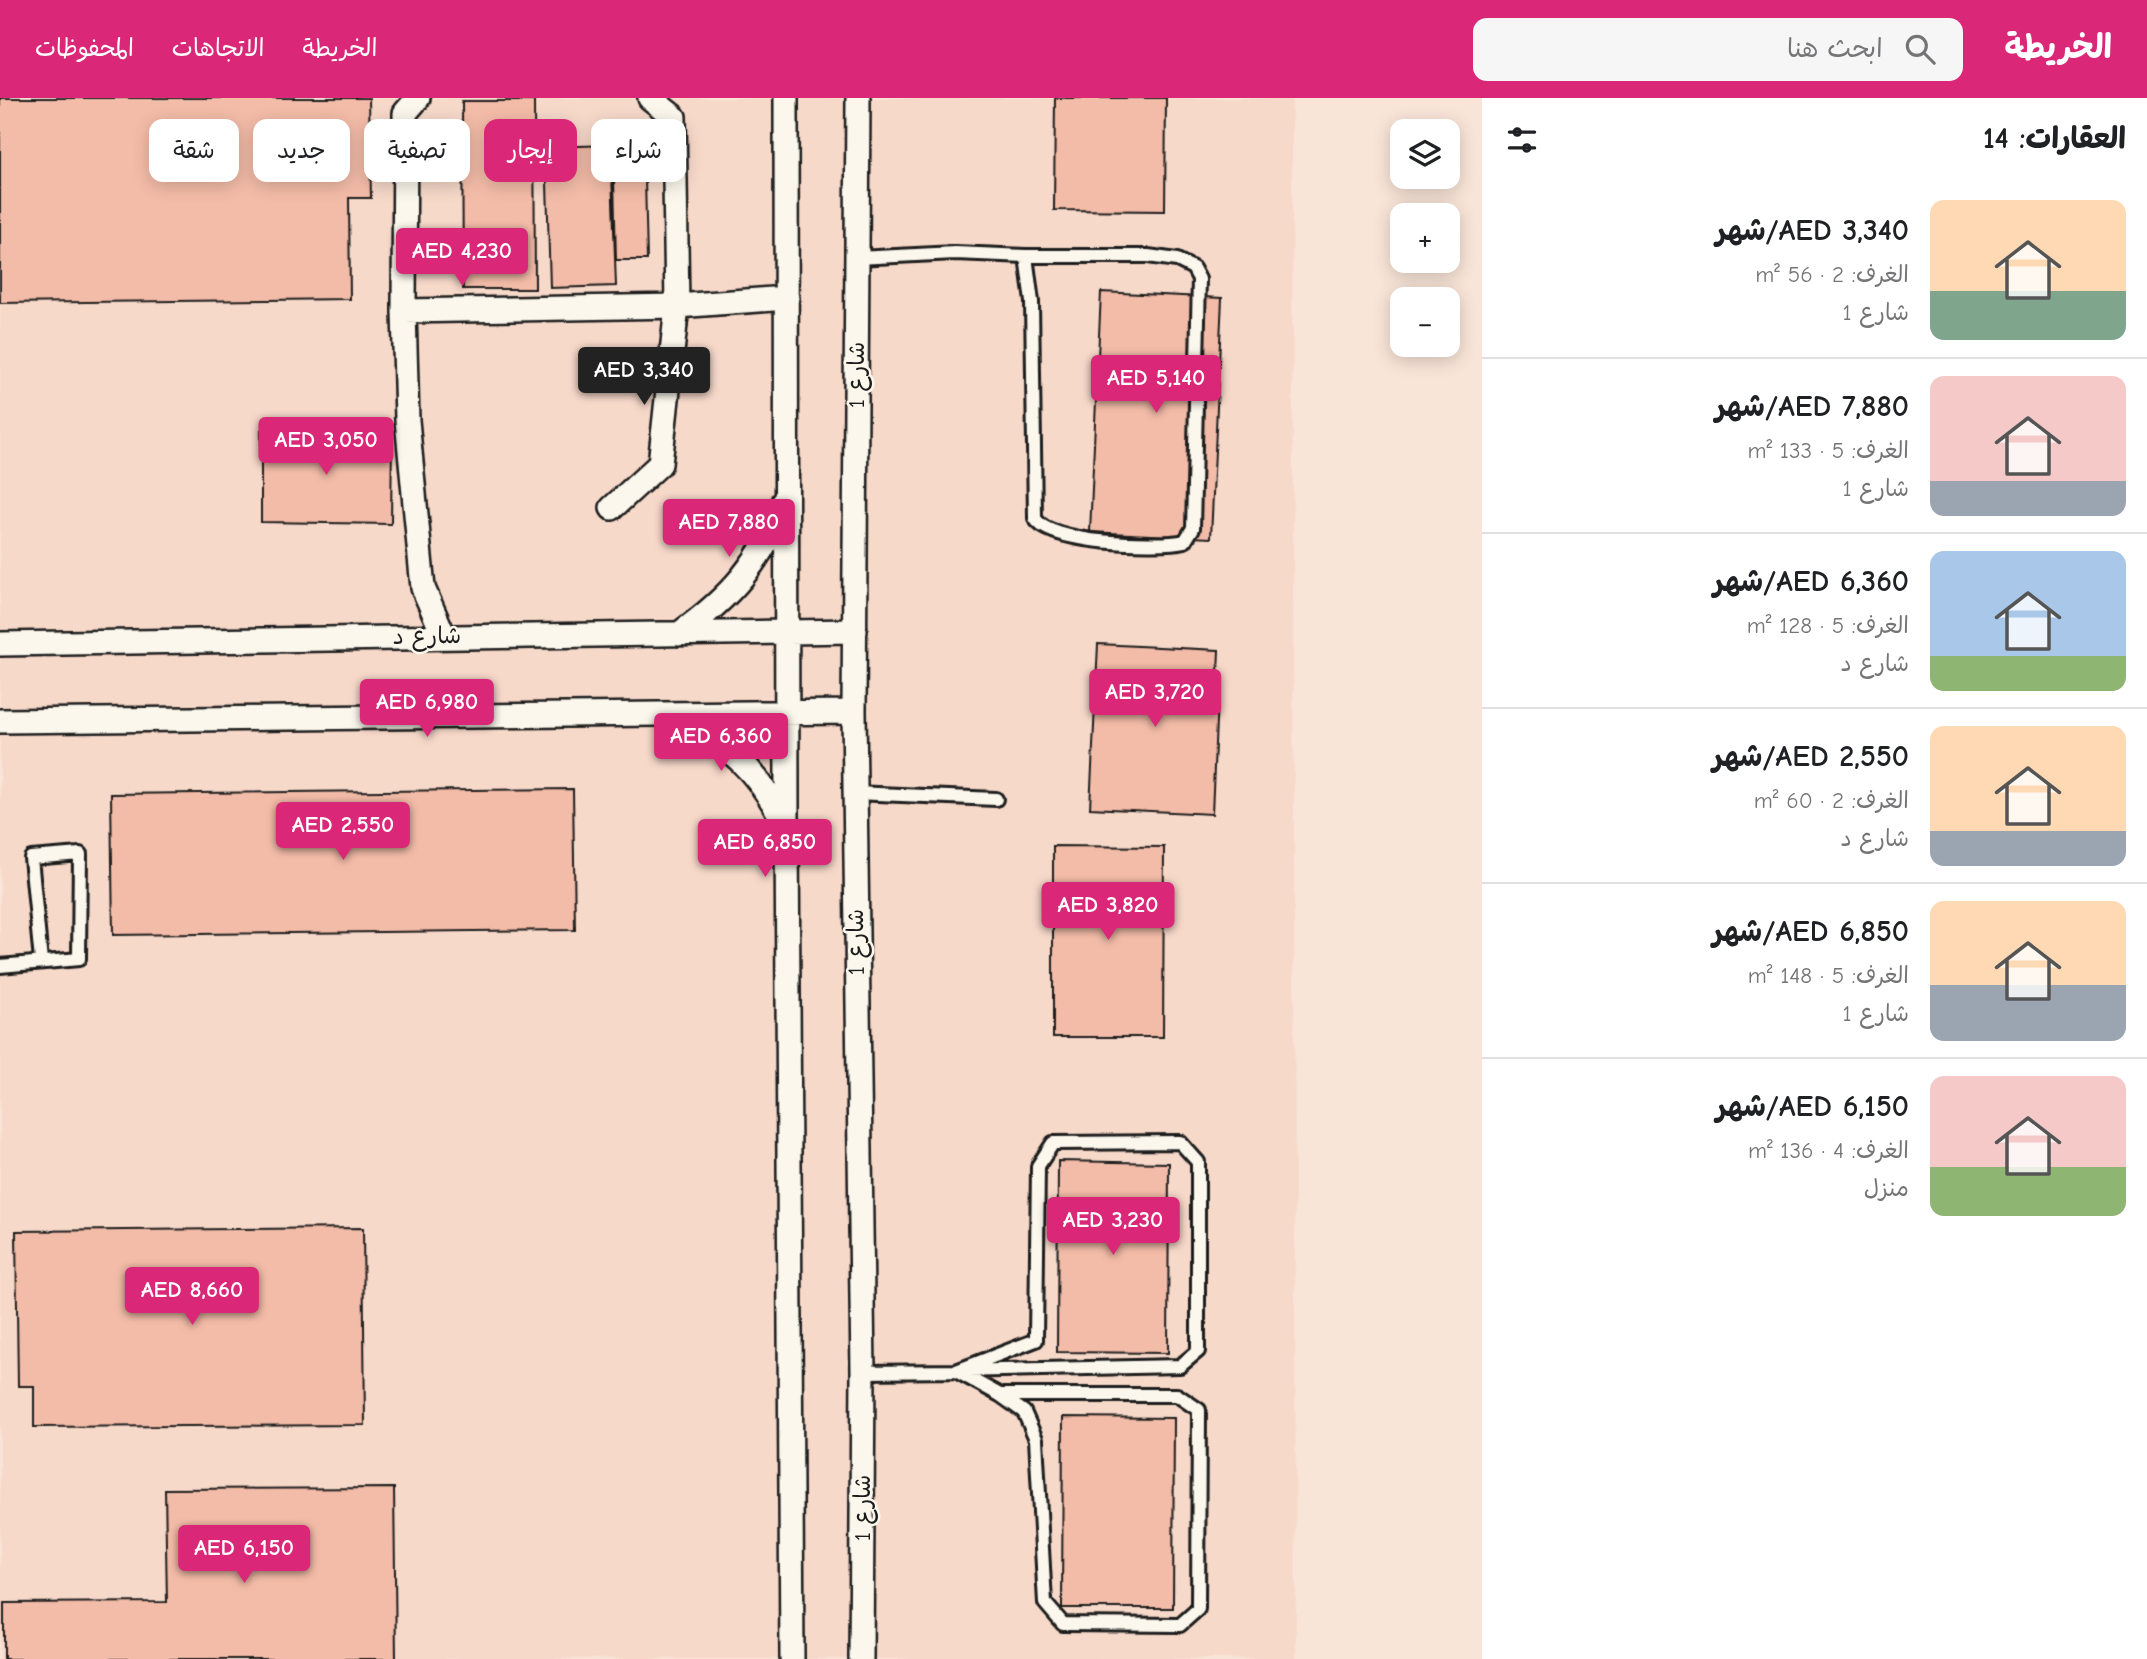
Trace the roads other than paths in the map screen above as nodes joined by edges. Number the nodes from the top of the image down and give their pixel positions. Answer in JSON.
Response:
{"nodes":[{"id":1,"x":418,"y":98,"type":"edge"},
{"id":2,"x":650,"y":98,"type":"edge"},
{"id":3,"x":786,"y":98,"type":"edge"},
{"id":4,"x":858,"y":98,"type":"edge"},
{"id":5,"x":1026,"y":256,"type":"junction"},
{"id":6,"x":857,"y":258,"type":"junction"},
{"id":7,"x":787,"y":298,"type":"junction"},
{"id":8,"x":677,"y":306,"type":"junction"},
{"id":9,"x":404,"y":311,"type":"junction"},
{"id":10,"x":787,"y":489,"type":"junction"},
{"id":11,"x":612,"y":508,"type":"dead end"},
{"id":12,"x":855,"y":631,"type":"junction"},
{"id":13,"x":788,"y":633,"type":"junction"},
{"id":14,"x":679,"y":634,"type":"junction"},
{"id":15,"x":444,"y":636,"type":"junction"},
{"id":16,"x":0,"y":644,"type":"edge"},
{"id":17,"x":854,"y":712,"type":"junction"},
{"id":18,"x":788,"y":713,"type":"junction"},
{"id":19,"x":657,"y":715,"type":"junction"},
{"id":20,"x":0,"y":721,"type":"edge"},
{"id":21,"x":854,"y":793,"type":"junction"},
{"id":22,"x":996,"y":799,"type":"dead end"},
{"id":23,"x":787,"y":830,"type":"junction"},
{"id":24,"x":41,"y":961,"type":"junction"},
{"id":25,"x":0,"y":966,"type":"edge"},
{"id":26,"x":956,"y":1371,"type":"junction"},
{"id":27,"x":863,"y":1372,"type":"junction"},
{"id":28,"x":1000,"y":1395,"type":"junction"},
{"id":29,"x":792,"y":1659,"type":"edge"},
{"id":30,"x":861,"y":1659,"type":"edge"}],
"edges":[{"from":1,"to":9,"type":"street"},
{"from":2,"to":8,"type":"street"},
{"from":3,"to":7,"type":"street"},
{"from":4,"to":6,"type":"street","name":"شارع 1"},
{"from":5,"to":5,"type":"lane"},
{"from":5,"to":6,"type":"lane"},
{"from":6,"to":12,"type":"street","name":"شارع 1"},
{"from":7,"to":8,"type":"street"},
{"from":7,"to":10,"type":"street"},
{"from":8,"to":9,"type":"street"},
{"from":8,"to":11,"type":"street"},
{"from":9,"to":15,"type":"street"},
{"from":10,"to":13,"type":"street"},
{"from":10,"to":14,"type":"street"},
{"from":12,"to":13,"type":"street","name":"شارع د"},
{"from":12,"to":17,"type":"street","name":"شارع 1"},
{"from":13,"to":14,"type":"street","name":"شارع د"},
{"from":13,"to":18,"type":"street"},
{"from":14,"to":15,"type":"street","name":"شارع د"},
{"from":15,"to":16,"type":"street","name":"شارع د"},
{"from":17,"to":18,"type":"street"},
{"from":17,"to":21,"type":"street","name":"شارع 1"},
{"from":18,"to":19,"type":"street"},
{"from":18,"to":23,"type":"street"},
{"from":19,"to":20,"type":"street"},
{"from":19,"to":23,"type":"street"},
{"from":21,"to":22,"type":"lane"},
{"from":21,"to":27,"type":"street","name":"شارع 1"},
{"from":23,"to":29,"type":"street"},
{"from":24,"to":24,"type":"lane"},
{"from":24,"to":25,"type":"lane"},
{"from":26,"to":26,"type":"lane"},
{"from":26,"to":27,"type":"lane"},
{"from":26,"to":28,"type":"lane"},
{"from":27,"to":30,"type":"street","name":"شارع 1"},
{"from":28,"to":28,"type":"lane"}]}
